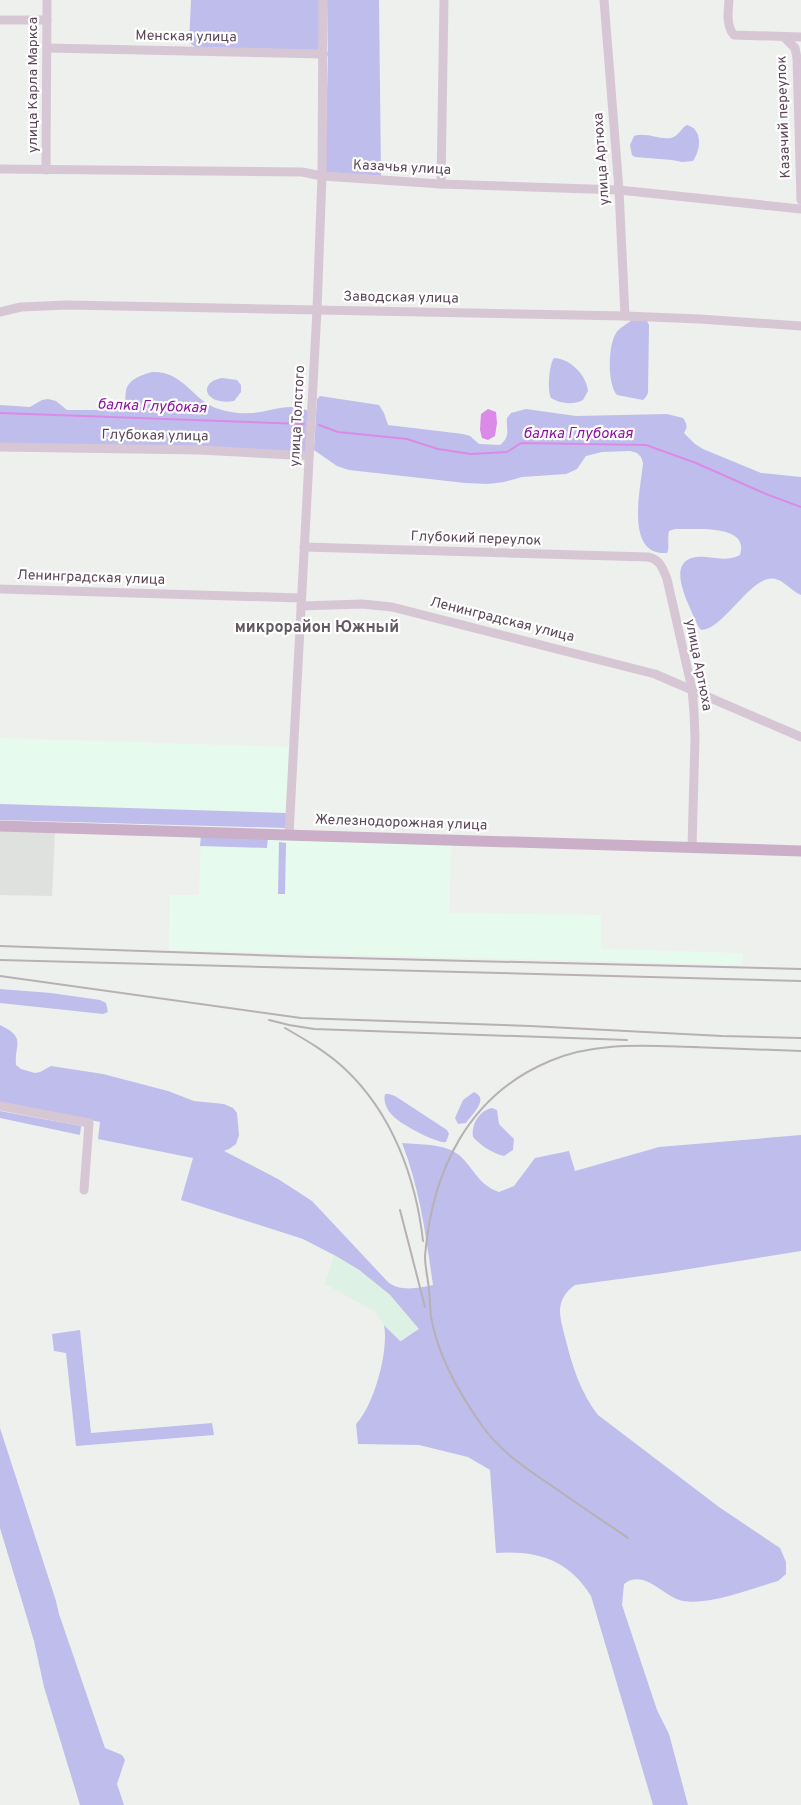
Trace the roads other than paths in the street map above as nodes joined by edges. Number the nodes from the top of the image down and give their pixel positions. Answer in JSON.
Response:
{"nodes":[{"id":1,"x":47,"y":0,"type":"edge"},
{"id":2,"x":324,"y":0,"type":"edge"},
{"id":3,"x":444,"y":0,"type":"edge"},
{"id":4,"x":604,"y":0,"type":"edge"},
{"id":5,"x":729,"y":0,"type":"edge"},
{"id":6,"x":0,"y":20,"type":"edge"},
{"id":7,"x":47,"y":20,"type":"junction"},
{"id":8,"x":784,"y":37,"type":"junction"},
{"id":9,"x":801,"y":38,"type":"edge"},
{"id":10,"x":47,"y":48,"type":"junction"},
{"id":11,"x":795,"y":48,"type":"junction"},
{"id":12,"x":324,"y":54,"type":"junction"},
{"id":13,"x":0,"y":169,"type":"edge"},
{"id":14,"x":46,"y":170,"type":"junction"},
{"id":15,"x":322,"y":176,"type":"junction"},
{"id":16,"x":441,"y":184,"type":"junction"},
{"id":17,"x":619,"y":190,"type":"junction"},
{"id":18,"x":801,"y":200,"type":"edge"},
{"id":19,"x":801,"y":209,"type":"edge"},
{"id":20,"x":317,"y":310,"type":"junction"},
{"id":21,"x":0,"y":312,"type":"edge"},
{"id":22,"x":625,"y":316,"type":"junction"},
{"id":23,"x":801,"y":326,"type":"edge"},
{"id":24,"x":0,"y":447,"type":"edge"},
{"id":25,"x":310,"y":456,"type":"junction"},
{"id":26,"x":304,"y":547,"type":"junction"},
{"id":27,"x":648,"y":557,"type":"joint"},
{"id":28,"x":0,"y":589,"type":"edge"},
{"id":29,"x":301,"y":602,"type":"junction"},
{"id":30,"x":692,"y":689,"type":"junction"},
{"id":31,"x":801,"y":737,"type":"edge"},
{"id":32,"x":0,"y":826,"type":"edge"},
{"id":33,"x":289,"y":834,"type":"junction"},
{"id":34,"x":692,"y":847,"type":"junction"},
{"id":35,"x":801,"y":851,"type":"edge"},
{"id":36,"x":0,"y":1106,"type":"edge"},
{"id":37,"x":84,"y":1190,"type":"dead end"}],
"edges":[{"from":1,"to":7,"type":"street","name":"улица Карла Маркса"},
{"from":2,"to":12,"type":"street","name":"улица Толстого"},
{"from":3,"to":16,"type":"street"},
{"from":4,"to":17,"type":"street","name":"улица Артюха"},
{"from":5,"to":8,"type":"street","name":"Казачий переулок"},
{"from":6,"to":7,"type":"street"},
{"from":7,"to":10,"type":"street","name":"улица Карла Маркса"},
{"from":8,"to":9,"type":"street","name":"Казачий переулок"},
{"from":8,"to":11,"type":"street","name":"Казачий переулок"},
{"from":9,"to":11,"type":"street"},
{"from":10,"to":12,"type":"street","name":"Менская улица"},
{"from":10,"to":14,"type":"street","name":"улица Карла Маркса"},
{"from":11,"to":18,"type":"street","name":"Казачий переулок"},
{"from":12,"to":15,"type":"street","name":"улица Толстого"},
{"from":13,"to":14,"type":"street","name":"Казачья улица"},
{"from":14,"to":15,"type":"street","name":"Казачья улица"},
{"from":15,"to":16,"type":"street","name":"Казачья улица"},
{"from":15,"to":20,"type":"street","name":"улица Толстого"},
{"from":16,"to":17,"type":"street","name":"Казачья улица"},
{"from":17,"to":19,"type":"street","name":"Казачья улица"},
{"from":17,"to":22,"type":"street","name":"улица Артюха"},
{"from":20,"to":21,"type":"street","name":"Заводская улица"},
{"from":20,"to":22,"type":"street","name":"Заводская улица"},
{"from":20,"to":25,"type":"street","name":"улица Толстого"},
{"from":22,"to":23,"type":"street","name":"Заводская улица"},
{"from":24,"to":25,"type":"street","name":"Глубокая улица"},
{"from":25,"to":26,"type":"street","name":"улица Толстого"},
{"from":26,"to":27,"type":"street","name":"Глубокий переулок"},
{"from":26,"to":29,"type":"street","name":"улица Толстого"},
{"from":27,"to":30,"type":"street","name":"улица Артюха"},
{"from":28,"to":29,"type":"street","name":"Ленинградская улица"},
{"from":29,"to":30,"type":"street","name":"Ленинградская улица"},
{"from":29,"to":33,"type":"street","name":"улица Толстого"},
{"from":30,"to":31,"type":"street","name":"Ленинградская улица"},
{"from":30,"to":34,"type":"street","name":"улица Артюха"},
{"from":32,"to":33,"type":"main road","name":"Железнодорожная улица"},
{"from":33,"to":34,"type":"main road","name":"Железнодорожная улица"},
{"from":34,"to":35,"type":"main road","name":"Железнодорожная улица"},
{"from":36,"to":37,"type":"street"}]}
